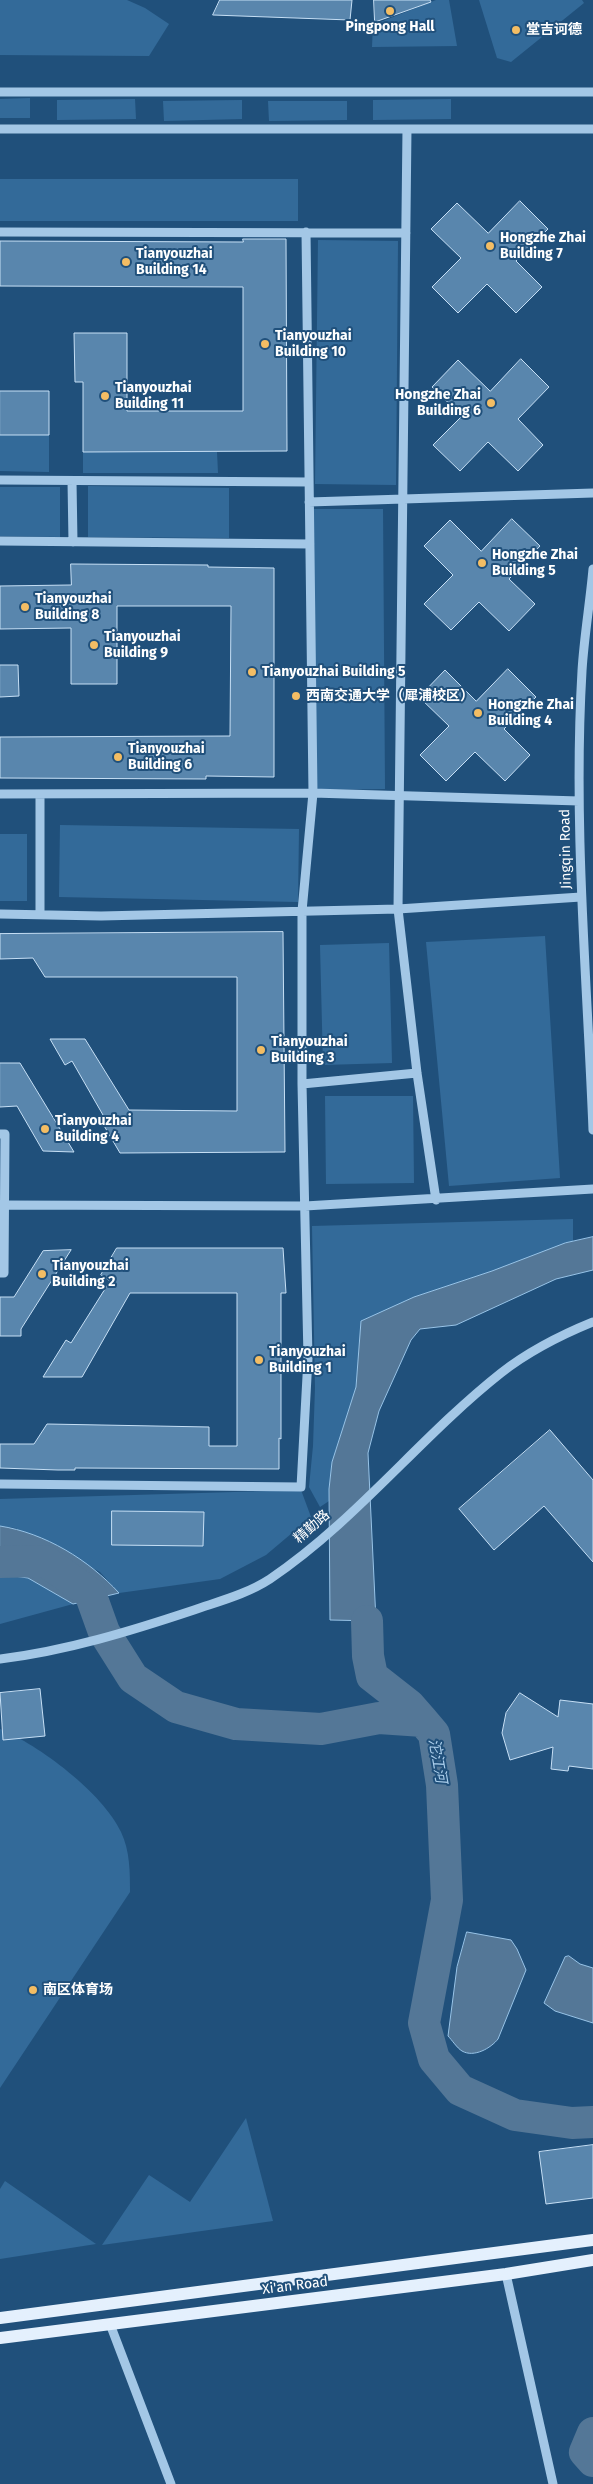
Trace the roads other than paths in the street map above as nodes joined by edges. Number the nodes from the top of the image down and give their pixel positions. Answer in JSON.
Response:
{"nodes":[{"id":1,"x":0,"y":92,"type":"edge"},
{"id":2,"x":593,"y":92,"type":"edge"},
{"id":3,"x":0,"y":129,"type":"edge"},
{"id":4,"x":407,"y":129,"type":"junction"},
{"id":5,"x":593,"y":129,"type":"edge"},
{"id":6,"x":0,"y":232,"type":"edge"},
{"id":7,"x":306,"y":232,"type":"junction"},
{"id":8,"x":406,"y":233,"type":"junction"},
{"id":9,"x":0,"y":480,"type":"edge"},
{"id":10,"x":72,"y":481,"type":"junction"},
{"id":11,"x":309,"y":482,"type":"junction"},
{"id":12,"x":593,"y":493,"type":"edge"},
{"id":13,"x":403,"y":498,"type":"junction"},
{"id":14,"x":309,"y":502,"type":"junction"},
{"id":15,"x":0,"y":542,"type":"edge"},
{"id":16,"x":73,"y":542,"type":"junction"},
{"id":17,"x":310,"y":544,"type":"junction"},
{"id":18,"x":593,"y":569,"type":"edge"},
{"id":19,"x":0,"y":794,"type":"edge"},
{"id":20,"x":40,"y":794,"type":"junction"},
{"id":21,"x":313,"y":794,"type":"junction"},
{"id":22,"x":400,"y":795,"type":"junction"},
{"id":23,"x":579,"y":801,"type":"junction"},
{"id":24,"x":581,"y":897,"type":"junction"},
{"id":25,"x":398,"y":909,"type":"junction"},
{"id":26,"x":302,"y":911,"type":"junction"},
{"id":27,"x":0,"y":914,"type":"edge"},
{"id":28,"x":40,"y":914,"type":"junction"},
{"id":29,"x":417,"y":1073,"type":"junction"},
{"id":30,"x":302,"y":1084,"type":"junction"},
{"id":31,"x":593,"y":1130,"type":"edge"},
{"id":32,"x":0,"y":1134,"type":"edge"},
{"id":33,"x":593,"y":1189,"type":"edge"},
{"id":34,"x":436,"y":1200,"type":"junction"},
{"id":35,"x":2,"y":1205,"type":"edge"},
{"id":36,"x":305,"y":1206,"type":"junction"},
{"id":37,"x":0,"y":1273,"type":"edge"},
{"id":38,"x":593,"y":1322,"type":"edge"},
{"id":39,"x":0,"y":1484,"type":"edge"},
{"id":40,"x":0,"y":1659,"type":"edge"},
{"id":41,"x":593,"y":2240,"type":"edge"},
{"id":42,"x":593,"y":2260,"type":"edge"},
{"id":43,"x":506,"y":2274,"type":"junction"},
{"id":44,"x":0,"y":2318,"type":"edge"},
{"id":45,"x":110,"y":2324,"type":"junction"},
{"id":46,"x":0,"y":2338,"type":"edge"},
{"id":47,"x":171,"y":2484,"type":"edge"},
{"id":48,"x":553,"y":2484,"type":"edge"}],
"edges":[{"from":1,"to":2,"type":"street"},
{"from":3,"to":4,"type":"street"},
{"from":4,"to":5,"type":"street"},
{"from":4,"to":8,"type":"street"},
{"from":6,"to":7,"type":"street"},
{"from":7,"to":8,"type":"street"},
{"from":7,"to":11,"type":"street"},
{"from":8,"to":13,"type":"street"},
{"from":9,"to":10,"type":"street"},
{"from":10,"to":11,"type":"street"},
{"from":10,"to":16,"type":"street"},
{"from":11,"to":14,"type":"street"},
{"from":12,"to":13,"type":"street"},
{"from":13,"to":14,"type":"street"},
{"from":13,"to":22,"type":"street"},
{"from":14,"to":17,"type":"street"},
{"from":15,"to":16,"type":"street"},
{"from":16,"to":17,"type":"street"},
{"from":17,"to":21,"type":"street"},
{"from":18,"to":23,"type":"street","name":"Jingqin Road"},
{"from":19,"to":20,"type":"street"},
{"from":20,"to":21,"type":"street"},
{"from":20,"to":28,"type":"street"},
{"from":21,"to":22,"type":"street"},
{"from":21,"to":26,"type":"street"},
{"from":22,"to":23,"type":"street"},
{"from":22,"to":25,"type":"street"},
{"from":23,"to":24,"type":"street","name":"Jingqin Road"},
{"from":24,"to":25,"type":"street"},
{"from":24,"to":31,"type":"street","name":"Jingqin Road"},
{"from":25,"to":26,"type":"street"},
{"from":25,"to":29,"type":"street"},
{"from":26,"to":28,"type":"street"},
{"from":26,"to":30,"type":"street"},
{"from":27,"to":28,"type":"street"},
{"from":29,"to":30,"type":"street"},
{"from":29,"to":34,"type":"street"},
{"from":30,"to":36,"type":"street"},
{"from":32,"to":35,"type":"street"},
{"from":33,"to":34,"type":"street"},
{"from":34,"to":36,"type":"street"},
{"from":35,"to":36,"type":"street"},
{"from":35,"to":37,"type":"street"},
{"from":36,"to":39,"type":"street"},
{"from":38,"to":40,"type":"street","name":"精勤路"},
{"from":41,"to":44,"type":"main road","name":"Xi'an Road"},
{"from":42,"to":43,"type":"main road","name":"Xi'an Road"},
{"from":43,"to":45,"type":"main road","name":"Xi'an Road"},
{"from":43,"to":48,"type":"street"},
{"from":45,"to":46,"type":"main road","name":"Xi'an Road"},
{"from":45,"to":47,"type":"street"}]}
